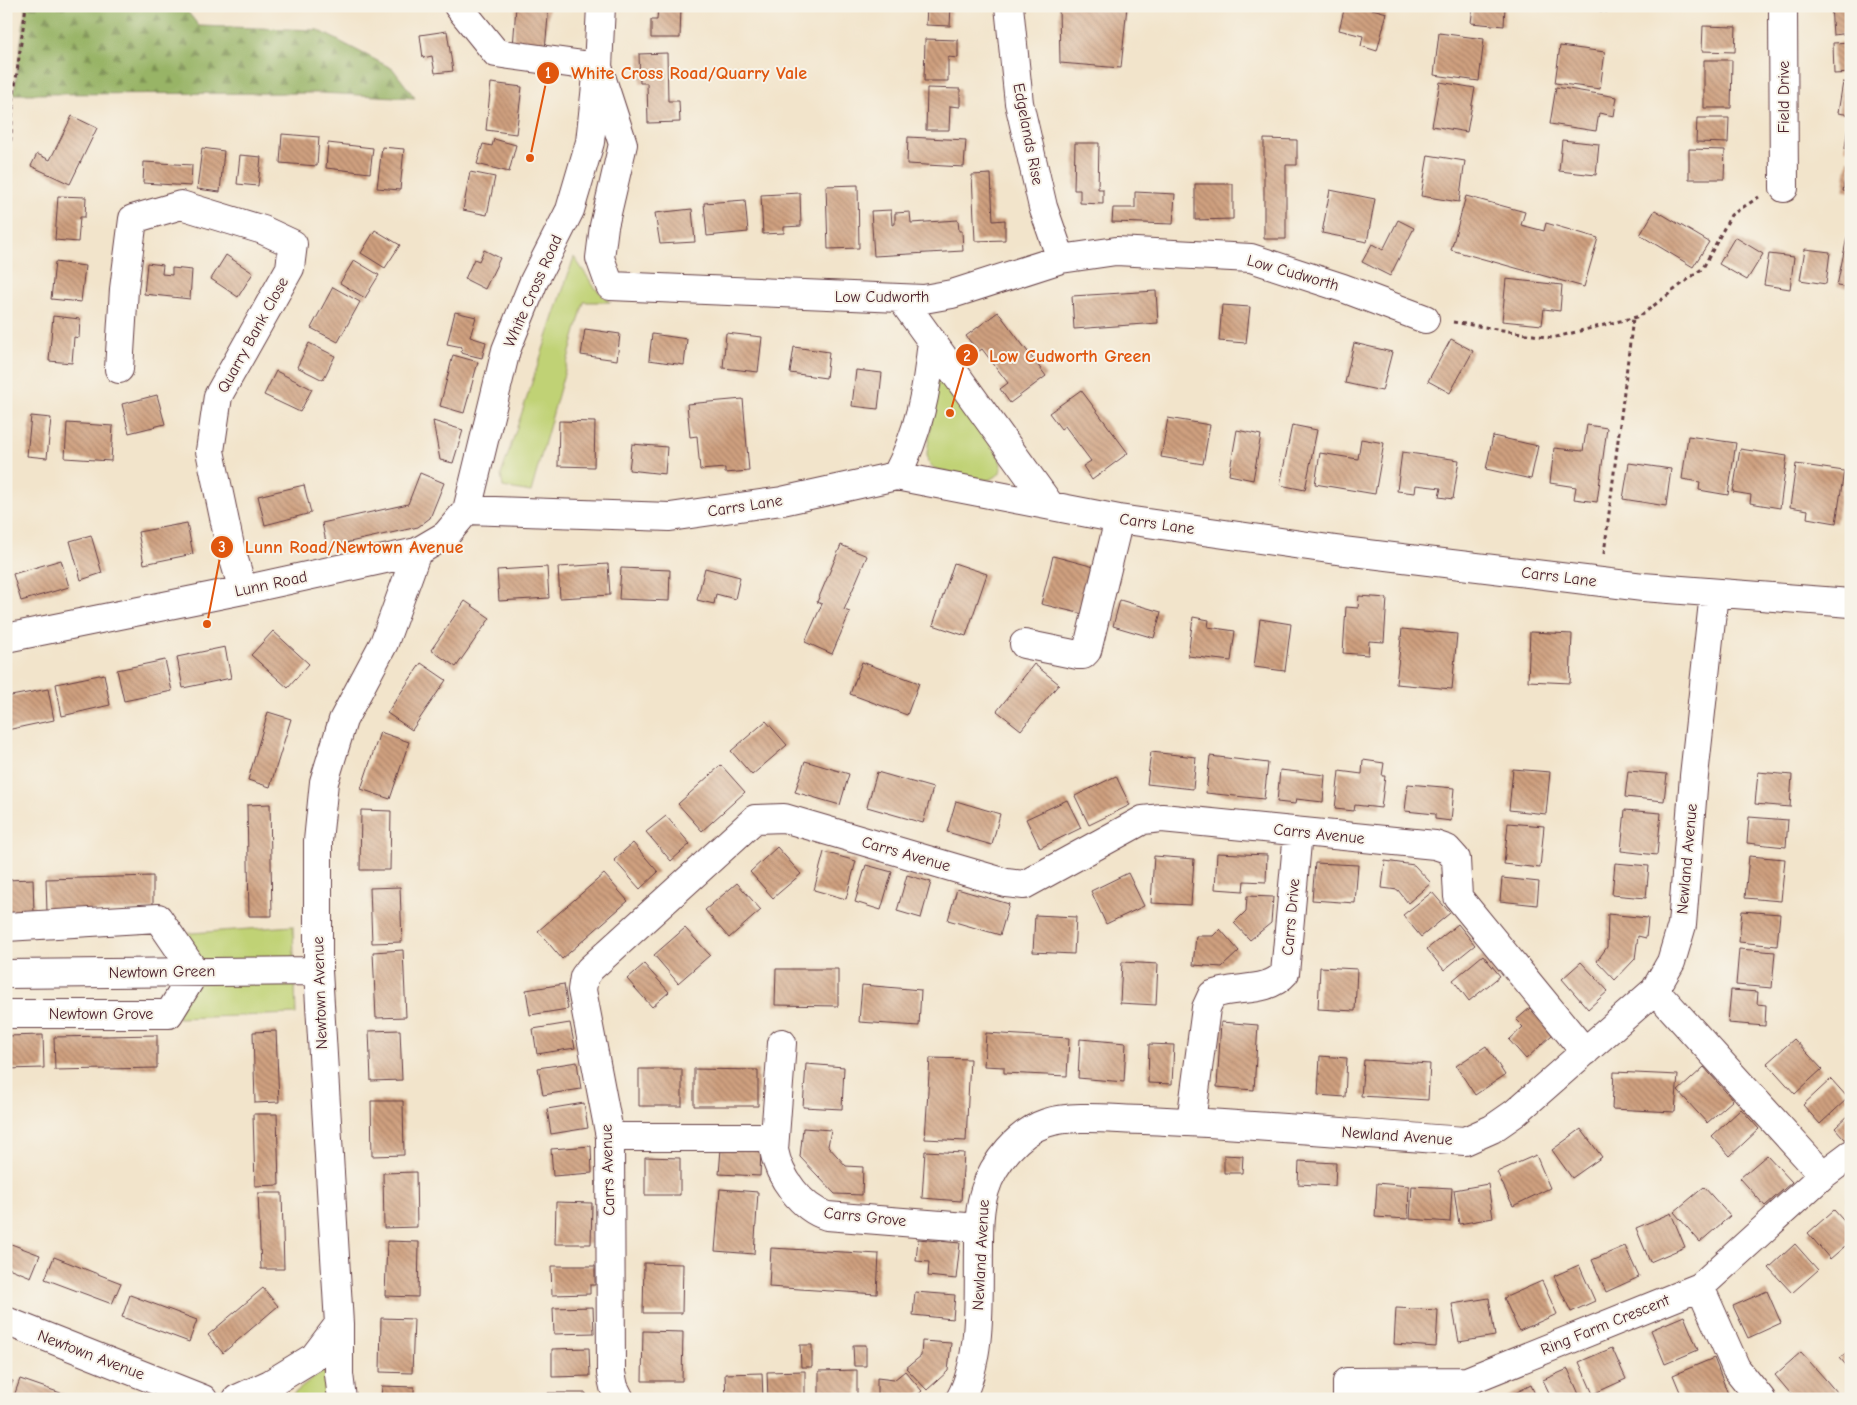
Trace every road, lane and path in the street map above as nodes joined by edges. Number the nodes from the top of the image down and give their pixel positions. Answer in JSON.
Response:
{"nodes":[{"id":1,"x":26,"y":6,"type":"edge"},
{"id":2,"x":458,"y":6,"type":"edge"},
{"id":3,"x":601,"y":6,"type":"edge"},
{"id":4,"x":1009,"y":6,"type":"edge"},
{"id":5,"x":1783,"y":6,"type":"edge"},
{"id":6,"x":598,"y":67,"type":"junction"},
{"id":7,"x":1784,"y":182,"type":"joint"},
{"id":8,"x":6,"y":205,"type":"edge"},
{"id":9,"x":1061,"y":259,"type":"junction"},
{"id":10,"x":902,"y":300,"type":"junction"},
{"id":11,"x":1633,"y":318,"type":"junction"},
{"id":12,"x":1425,"y":319,"type":"joint"},
{"id":13,"x":932,"y":341,"type":"junction"},
{"id":14,"x":119,"y":369,"type":"dead end"},
{"id":15,"x":896,"y":476,"type":"junction"},
{"id":16,"x":1050,"y":505,"type":"junction"},
{"id":17,"x":467,"y":510,"type":"junction"},
{"id":18,"x":1119,"y":519,"type":"junction"},
{"id":19,"x":417,"y":552,"type":"junction"},
{"id":20,"x":1600,"y":582,"type":"junction"},
{"id":21,"x":244,"y":590,"type":"junction"},
{"id":22,"x":1714,"y":593,"type":"junction"},
{"id":23,"x":1851,"y":603,"type":"edge"},
{"id":24,"x":6,"y":638,"type":"edge"},
{"id":25,"x":1024,"y":644,"type":"dead end"},
{"id":26,"x":1298,"y":832,"type":"junction"},
{"id":27,"x":6,"y":927,"type":"edge"},
{"id":28,"x":318,"y":971,"type":"junction"},
{"id":29,"x":195,"y":972,"type":"junction"},
{"id":30,"x":6,"y":974,"type":"edge"},
{"id":31,"x":1655,"y":990,"type":"junction"},
{"id":32,"x":6,"y":1014,"type":"edge"},
{"id":33,"x":782,"y":1042,"type":"dead end"},
{"id":34,"x":1585,"y":1052,"type":"junction"},
{"id":35,"x":1191,"y":1122,"type":"junction"},
{"id":36,"x":610,"y":1137,"type":"junction"},
{"id":37,"x":774,"y":1137,"type":"junction"},
{"id":38,"x":1851,"y":1154,"type":"edge"},
{"id":39,"x":1823,"y":1176,"type":"junction"},
{"id":40,"x":979,"y":1228,"type":"junction"},
{"id":41,"x":1700,"y":1287,"type":"junction"},
{"id":42,"x":6,"y":1321,"type":"edge"},
{"id":43,"x":339,"y":1324,"type":"junction"},
{"id":44,"x":1347,"y":1390,"type":"edge"},
{"id":45,"x":203,"y":1399,"type":"edge"},
{"id":46,"x":237,"y":1399,"type":"edge"},
{"id":47,"x":342,"y":1399,"type":"edge"},
{"id":48,"x":620,"y":1399,"type":"edge"},
{"id":49,"x":960,"y":1399,"type":"edge"},
{"id":50,"x":1761,"y":1399,"type":"edge"}],
"edges":[{"from":1,"to":8,"type":"path"},
{"from":2,"to":6,"type":"street"},
{"from":3,"to":6,"type":"street","name":"White Cross Road"},
{"from":4,"to":9,"type":"street","name":"Edgelands Rise"},
{"from":5,"to":7,"type":"street","name":"Field Drive"},
{"from":6,"to":10,"type":"street","name":"Low Cudworth"},
{"from":6,"to":17,"type":"street","name":"White Cross Road"},
{"from":7,"to":11,"type":"path"},
{"from":9,"to":10,"type":"street","name":"Low Cudworth"},
{"from":9,"to":12,"type":"street","name":"Low Cudworth"},
{"from":10,"to":13,"type":"street"},
{"from":11,"to":12,"type":"path"},
{"from":11,"to":20,"type":"path"},
{"from":13,"to":15,"type":"street"},
{"from":13,"to":16,"type":"street"},
{"from":14,"to":21,"type":"street","name":"Quarry Bank Close"},
{"from":15,"to":16,"type":"street","name":"Carrs Lane"},
{"from":15,"to":17,"type":"street","name":"Carrs Lane"},
{"from":16,"to":18,"type":"street","name":"Carrs Lane"},
{"from":17,"to":19,"type":"street","name":"White Cross Road"},
{"from":18,"to":20,"type":"street","name":"Carrs Lane"},
{"from":18,"to":25,"type":"street"},
{"from":19,"to":21,"type":"street","name":"Lunn Road"},
{"from":19,"to":28,"type":"street","name":"Newtown Avenue"},
{"from":20,"to":22,"type":"street","name":"Carrs Lane"},
{"from":21,"to":24,"type":"street","name":"Lunn Road"},
{"from":22,"to":23,"type":"street","name":"Carrs Lane"},
{"from":22,"to":31,"type":"street","name":"Newland Avenue"},
{"from":26,"to":34,"type":"street","name":"Carrs Avenue"},
{"from":26,"to":35,"type":"street","name":"Carrs Drive"},
{"from":26,"to":36,"type":"street","name":"Carrs Avenue"},
{"from":27,"to":29,"type":"street"},
{"from":28,"to":29,"type":"street","name":"Newtown Green"},
{"from":28,"to":43,"type":"street","name":"Newtown Avenue"},
{"from":29,"to":30,"type":"street","name":"Newtown Green"},
{"from":29,"to":32,"type":"street","name":"Newtown Grove"},
{"from":31,"to":34,"type":"street","name":"Newland Avenue"},
{"from":31,"to":39,"type":"street"},
{"from":33,"to":37,"type":"street","name":"Carrs Grove"},
{"from":34,"to":35,"type":"street","name":"Newland Avenue"},
{"from":35,"to":40,"type":"street","name":"Newland Avenue"},
{"from":36,"to":37,"type":"street"},
{"from":36,"to":48,"type":"street","name":"Carrs Avenue"},
{"from":37,"to":40,"type":"street","name":"Carrs Grove"},
{"from":38,"to":39,"type":"street","name":"Ring Farm Crescent"},
{"from":39,"to":41,"type":"street","name":"Ring Farm Crescent"},
{"from":40,"to":49,"type":"street","name":"Newland Avenue"},
{"from":41,"to":44,"type":"street","name":"Ring Farm Crescent"},
{"from":41,"to":50,"type":"street"},
{"from":42,"to":45,"type":"street","name":"Newtown Avenue"},
{"from":43,"to":46,"type":"street"},
{"from":43,"to":47,"type":"street","name":"Newtown Avenue"}]}
